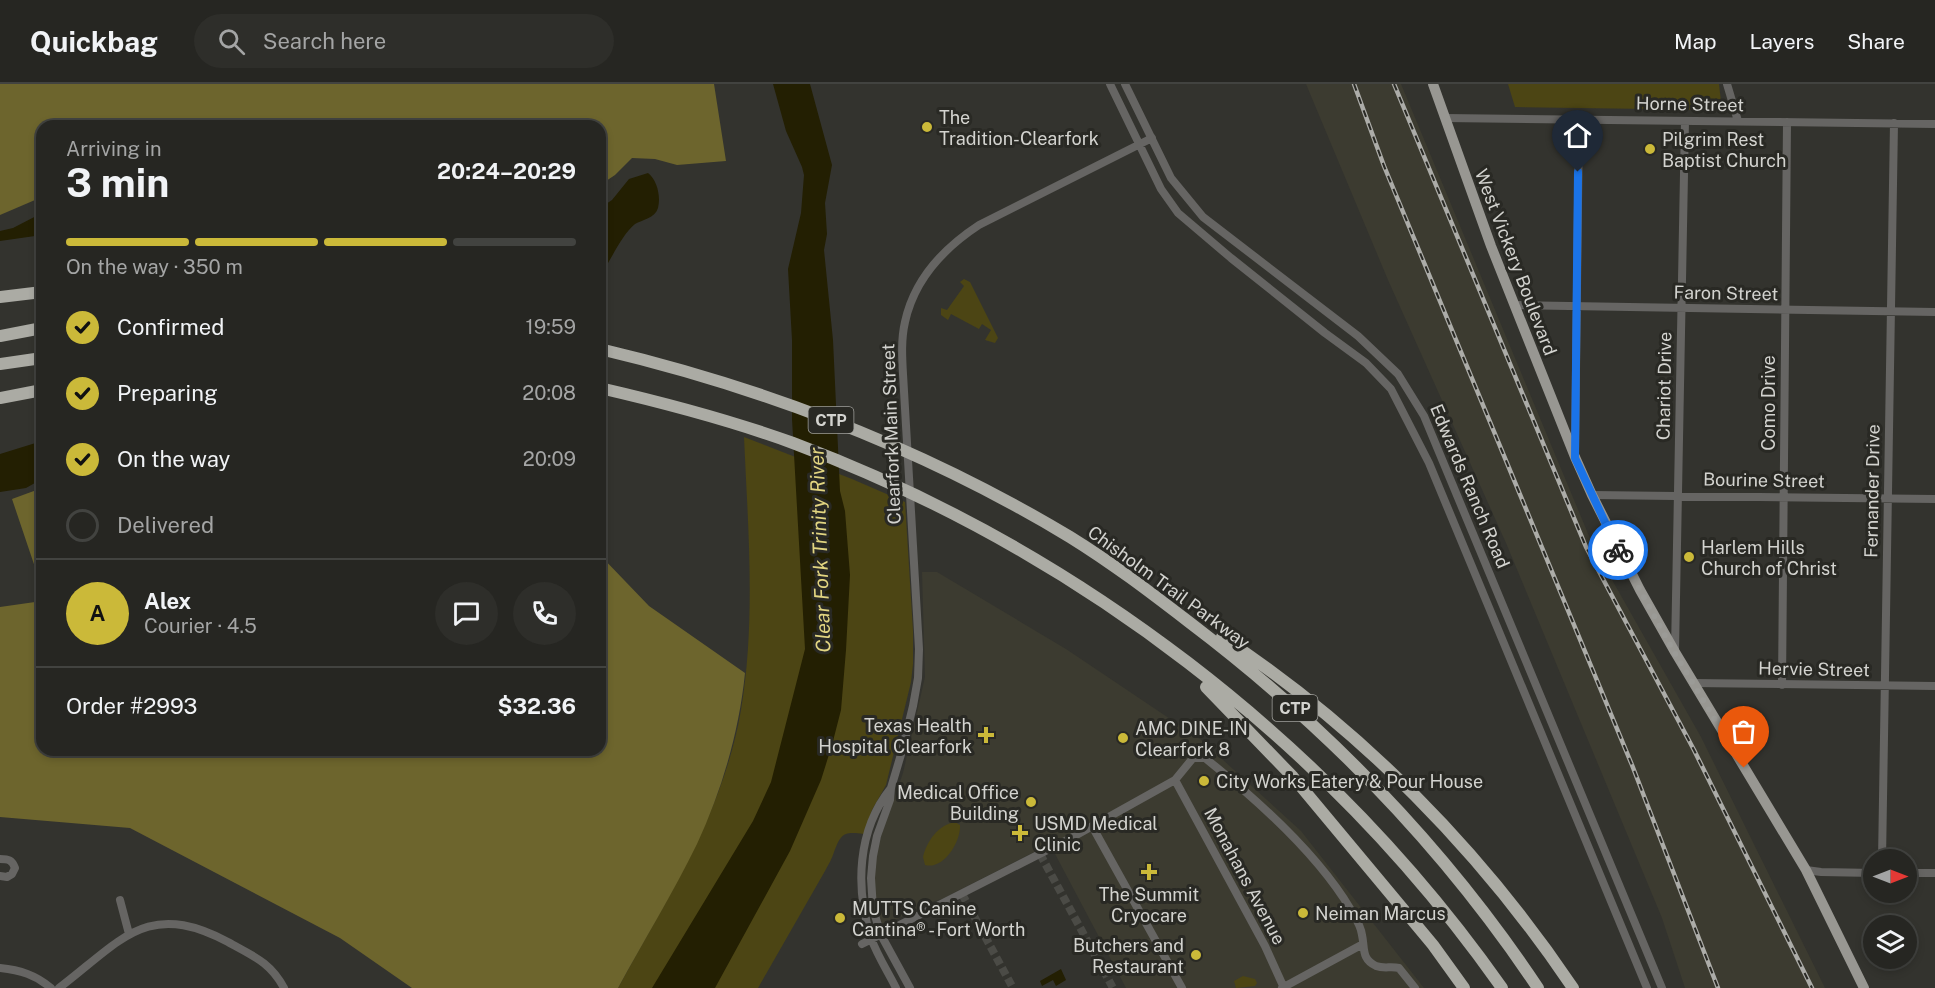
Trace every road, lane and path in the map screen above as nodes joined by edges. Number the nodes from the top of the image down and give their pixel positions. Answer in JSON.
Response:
{"nodes":[{"id":1,"x":1110,"y":84,"type":"edge"},
{"id":2,"x":1125,"y":84,"type":"edge"},
{"id":3,"x":1433,"y":84,"type":"edge"},
{"id":4,"x":1727,"y":84,"type":"edge"},
{"id":5,"x":1445,"y":118,"type":"junction"},
{"id":6,"x":1579,"y":120,"type":"junction"},
{"id":7,"x":1685,"y":121,"type":"junction"},
{"id":8,"x":1738,"y":122,"type":"junction"},
{"id":9,"x":1787,"y":122,"type":"junction"},
{"id":10,"x":1894,"y":123,"type":"junction"},
{"id":11,"x":1935,"y":124,"type":"edge"},
{"id":12,"x":1152,"y":138,"type":"junction"},
{"id":13,"x":1140,"y":144,"type":"junction"},
{"id":14,"x":1228,"y":237,"type":"junction"},
{"id":15,"x":1219,"y":249,"type":"junction"},
{"id":16,"x":36,"y":293,"type":"edge"},
{"id":17,"x":0,"y":297,"type":"edge"},
{"id":18,"x":1516,"y":305,"type":"junction"},
{"id":19,"x":1577,"y":305,"type":"junction"},
{"id":20,"x":1682,"y":309,"type":"junction"},
{"id":21,"x":1785,"y":310,"type":"junction"},
{"id":22,"x":1891,"y":312,"type":"junction"},
{"id":23,"x":1935,"y":312,"type":"edge"},
{"id":24,"x":36,"y":329,"type":"edge"},
{"id":25,"x":0,"y":336,"type":"edge"},
{"id":26,"x":606,"y":350,"type":"edge"},
{"id":27,"x":36,"y":359,"type":"edge"},
{"id":28,"x":0,"y":364,"type":"edge"},
{"id":29,"x":606,"y":389,"type":"edge"},
{"id":30,"x":36,"y":391,"type":"edge"},
{"id":31,"x":0,"y":398,"type":"edge"},
{"id":32,"x":1430,"y":428,"type":"junction"},
{"id":33,"x":1415,"y":435,"type":"junction"},
{"id":34,"x":1575,"y":458,"type":"junction"},
{"id":35,"x":1592,"y":495,"type":"junction"},
{"id":36,"x":1678,"y":495,"type":"junction"},
{"id":37,"x":1784,"y":497,"type":"junction"},
{"id":38,"x":1888,"y":498,"type":"junction"},
{"id":39,"x":1935,"y":498,"type":"edge"},
{"id":40,"x":1130,"y":577,"type":"junction"},
{"id":41,"x":1167,"y":648,"type":"junction"},
{"id":42,"x":1674,"y":652,"type":"junction"},
{"id":43,"x":1693,"y":683,"type":"junction"},
{"id":44,"x":1782,"y":685,"type":"junction"},
{"id":45,"x":1885,"y":686,"type":"junction"},
{"id":46,"x":1935,"y":686,"type":"edge"},
{"id":47,"x":1175,"y":780,"type":"junction"},
{"id":48,"x":891,"y":788,"type":"junction"},
{"id":49,"x":1092,"y":826,"type":"junction"},
{"id":50,"x":1882,"y":849,"type":"edge"},
{"id":51,"x":0,"y":859,"type":"edge"},
{"id":52,"x":1806,"y":870,"type":"junction"},
{"id":53,"x":1863,"y":873,"type":"edge"},
{"id":54,"x":1917,"y":873,"type":"edge"},
{"id":55,"x":1935,"y":873,"type":"edge"},
{"id":56,"x":0,"y":876,"type":"edge"},
{"id":57,"x":120,"y":900,"type":"dead end"},
{"id":58,"x":129,"y":934,"type":"junction"},
{"id":59,"x":881,"y":935,"type":"junction"},
{"id":60,"x":871,"y":939,"type":"junction"},
{"id":61,"x":862,"y":944,"type":"dead end"},
{"id":62,"x":1363,"y":944,"type":"junction"},
{"id":63,"x":0,"y":968,"type":"edge"},
{"id":64,"x":51,"y":988,"type":"edge"},
{"id":65,"x":58,"y":988,"type":"edge"},
{"id":66,"x":284,"y":988,"type":"edge"},
{"id":67,"x":896,"y":988,"type":"edge"},
{"id":68,"x":910,"y":988,"type":"edge"},
{"id":69,"x":1182,"y":988,"type":"edge"},
{"id":70,"x":1283,"y":988,"type":"edge"},
{"id":71,"x":1415,"y":988,"type":"edge"},
{"id":72,"x":1464,"y":988,"type":"edge"},
{"id":73,"x":1502,"y":988,"type":"edge"},
{"id":74,"x":1538,"y":988,"type":"edge"},
{"id":75,"x":1573,"y":988,"type":"edge"},
{"id":76,"x":1647,"y":988,"type":"edge"},
{"id":77,"x":1662,"y":988,"type":"edge"},
{"id":78,"x":1864,"y":988,"type":"edge"}],
"edges":[{"from":1,"to":13,"type":"street","name":"Edwards Ranch Road"},
{"from":2,"to":12,"type":"street","name":"Edwards Ranch Road"},
{"from":3,"to":5,"type":"main road","name":"West Vickery Boulevard"},
{"from":4,"to":8,"type":"street"},
{"from":5,"to":6,"type":"street","name":"Horne Street"},
{"from":5,"to":18,"type":"main road","name":"West Vickery Boulevard"},
{"from":6,"to":7,"type":"street","name":"Horne Street"},
{"from":6,"to":19,"type":"street"},
{"from":7,"to":8,"type":"street","name":"Horne Street"},
{"from":7,"to":20,"type":"street","name":"Chariot Drive"},
{"from":8,"to":9,"type":"street","name":"Horne Street"},
{"from":9,"to":10,"type":"street","name":"Horne Street"},
{"from":9,"to":21,"type":"street","name":"Como Drive"},
{"from":10,"to":11,"type":"street","name":"Horne Street"},
{"from":10,"to":22,"type":"street","name":"Fernander Drive"},
{"from":12,"to":13,"type":"street","name":"Clearfork Main Street"},
{"from":12,"to":14,"type":"street","name":"Edwards Ranch Road"},
{"from":13,"to":15,"type":"street","name":"Edwards Ranch Road"},
{"from":13,"to":48,"type":"street","name":"Clearfork Main Street"},
{"from":14,"to":15,"type":"street"},
{"from":14,"to":32,"type":"street","name":"Edwards Ranch Road"},
{"from":15,"to":33,"type":"street","name":"Edwards Ranch Road"},
{"from":16,"to":17,"type":"highway"},
{"from":18,"to":19,"type":"street","name":"Faron Street"},
{"from":18,"to":34,"type":"main road","name":"West Vickery Boulevard"},
{"from":19,"to":20,"type":"street","name":"Faron Street"},
{"from":19,"to":34,"type":"street"},
{"from":20,"to":21,"type":"street","name":"Faron Street"},
{"from":20,"to":36,"type":"street","name":"Chariot Drive"},
{"from":21,"to":22,"type":"street","name":"Faron Street"},
{"from":21,"to":37,"type":"street","name":"Como Drive"},
{"from":22,"to":23,"type":"street","name":"Faron Street"},
{"from":22,"to":38,"type":"street","name":"Fernander Drive"},
{"from":24,"to":25,"type":"highway"},
{"from":26,"to":40,"type":"highway","name":"Chisholm Trail Parkway","number":"CTP"},
{"from":27,"to":28,"type":"highway"},
{"from":29,"to":41,"type":"highway","number":"CTP"},
{"from":30,"to":31,"type":"highway"},
{"from":32,"to":33,"type":"street"},
{"from":32,"to":77,"type":"street","name":"Edwards Ranch Road"},
{"from":33,"to":76,"type":"street","name":"Edwards Ranch Road"},
{"from":34,"to":35,"type":"main road","name":"West Vickery Boulevard"},
{"from":35,"to":36,"type":"street","name":"Bourine Street"},
{"from":35,"to":42,"type":"main road","name":"West Vickery Boulevard"},
{"from":36,"to":37,"type":"street","name":"Bourine Street"},
{"from":36,"to":42,"type":"street","name":"Chariot Drive"},
{"from":37,"to":38,"type":"street","name":"Bourine Street"},
{"from":37,"to":44,"type":"street","name":"Como Drive"},
{"from":38,"to":39,"type":"street","name":"Bourine Street"},
{"from":38,"to":45,"type":"street","name":"Fernander Drive"},
{"from":40,"to":74,"type":"highway","name":"Chisholm Trail Parkway","number":"CTP"},
{"from":40,"to":75,"type":"highway"},
{"from":41,"to":72,"type":"highway"},
{"from":41,"to":73,"type":"highway","number":"CTP"},
{"from":42,"to":43,"type":"main road","name":"West Vickery Boulevard"},
{"from":43,"to":44,"type":"street","name":"Hervie Street"},
{"from":43,"to":52,"type":"main road","name":"West Vickery Boulevard"},
{"from":44,"to":45,"type":"street","name":"Hervie Street"},
{"from":45,"to":46,"type":"street","name":"Hervie Street"},
{"from":45,"to":50,"type":"street","name":"Fernander Drive"},
{"from":47,"to":49,"type":"street"},
{"from":47,"to":62,"type":"street"},
{"from":47,"to":70,"type":"street","name":"Monahans Avenue"},
{"from":48,"to":59,"type":"street","name":"Clearfork Main Street"},
{"from":48,"to":60,"type":"street","name":"Clearfork Main Street"},
{"from":49,"to":59,"type":"street"},
{"from":49,"to":69,"type":"street"},
{"from":51,"to":56,"type":"street"},
{"from":52,"to":53,"type":"street"},
{"from":52,"to":78,"type":"main road","name":"West Vickery Boulevard"},
{"from":54,"to":55,"type":"street"},
{"from":57,"to":58,"type":"street"},
{"from":58,"to":65,"type":"street"},
{"from":58,"to":66,"type":"street"},
{"from":59,"to":60,"type":"street"},
{"from":59,"to":68,"type":"street","name":"Clearfork Main Street"},
{"from":60,"to":61,"type":"street"},
{"from":60,"to":67,"type":"street","name":"Clearfork Main Street"},
{"from":62,"to":70,"type":"street"},
{"from":62,"to":71,"type":"street"},
{"from":63,"to":64,"type":"street"}]}
